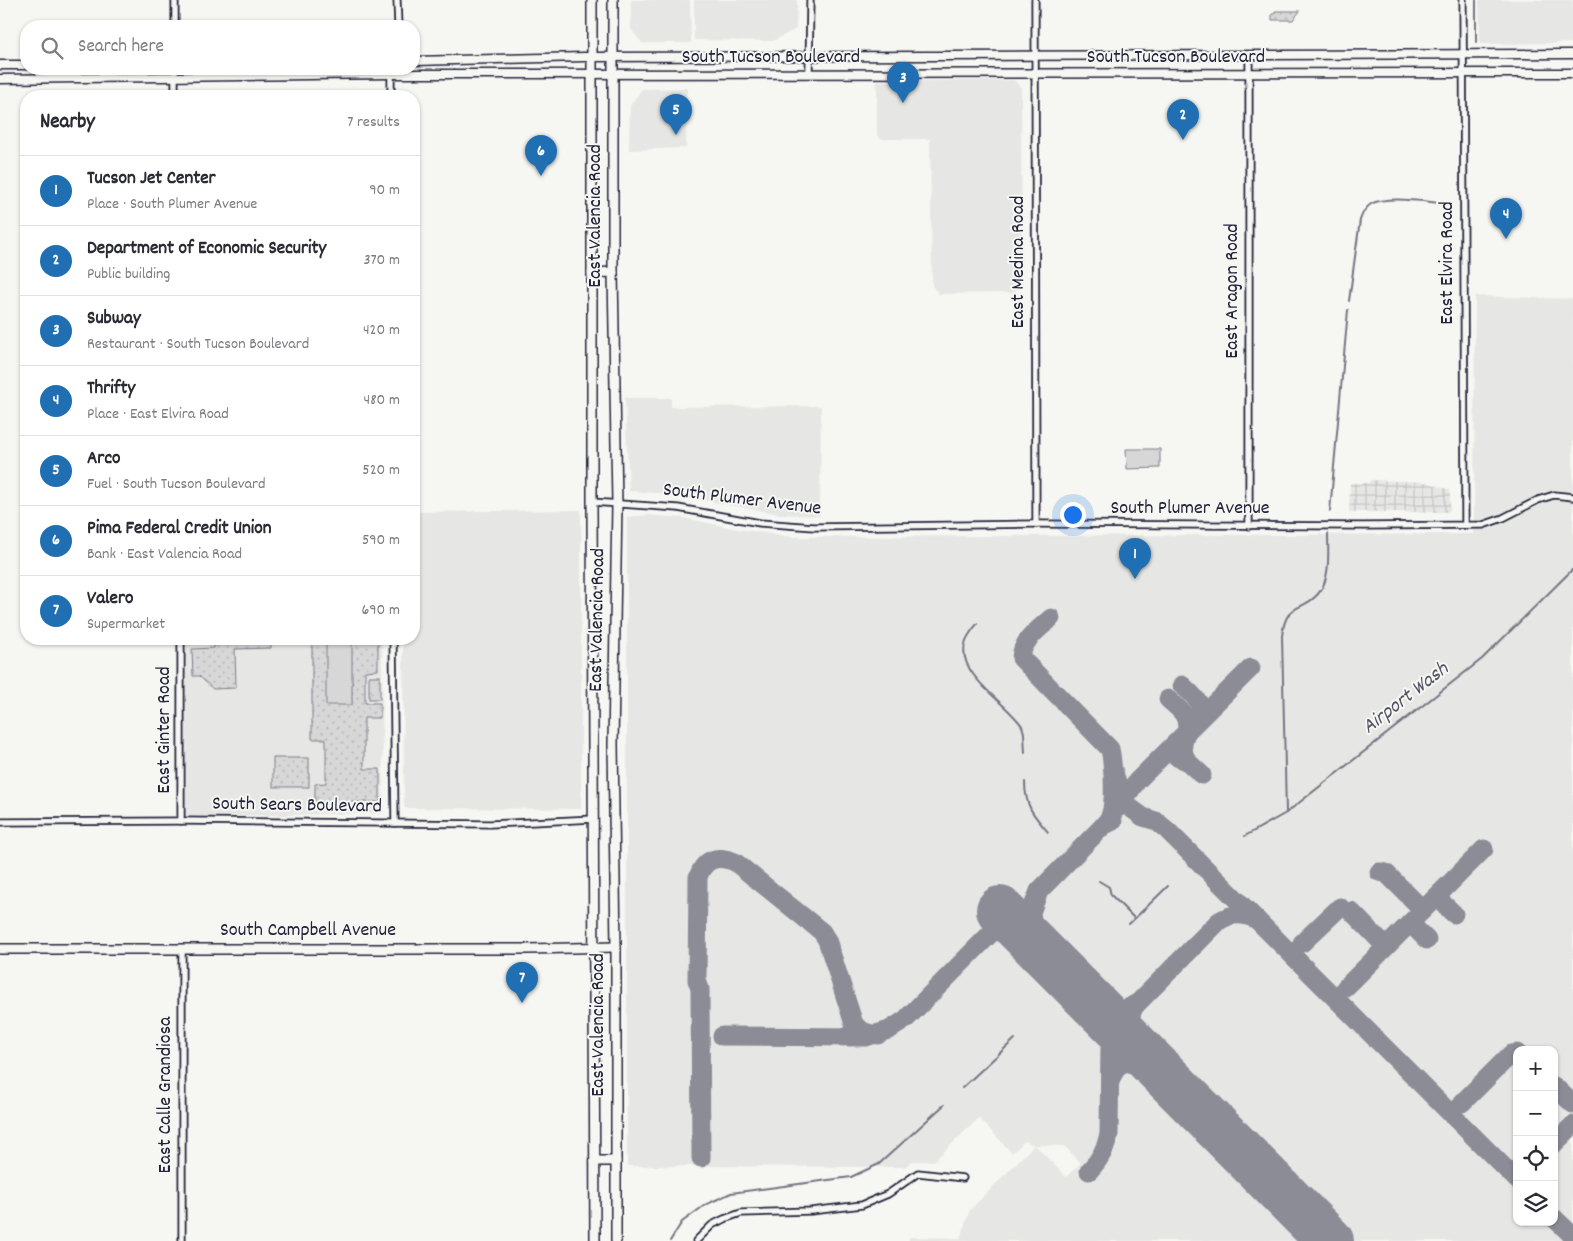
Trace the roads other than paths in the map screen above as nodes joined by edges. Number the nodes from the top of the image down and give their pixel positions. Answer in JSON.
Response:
{"nodes":[{"id":1,"x":175,"y":0,"type":"edge"},
{"id":2,"x":397,"y":0,"type":"edge"},
{"id":3,"x":592,"y":0,"type":"edge"},
{"id":4,"x":613,"y":0,"type":"edge"},
{"id":5,"x":810,"y":0,"type":"edge"},
{"id":6,"x":1035,"y":0,"type":"edge"},
{"id":7,"x":1463,"y":0,"type":"edge"},
{"id":8,"x":175,"y":20,"type":"edge"},
{"id":9,"x":398,"y":20,"type":"edge"},
{"id":10,"x":1463,"y":54,"type":"junction"},
{"id":11,"x":1573,"y":54,"type":"edge"},
{"id":12,"x":1249,"y":55,"type":"junction"},
{"id":13,"x":809,"y":56,"type":"junction"},
{"id":14,"x":1036,"y":56,"type":"junction"},
{"id":15,"x":592,"y":57,"type":"junction"},
{"id":16,"x":613,"y":57,"type":"junction"},
{"id":17,"x":420,"y":61,"type":"edge"},
{"id":18,"x":20,"y":64,"type":"edge"},
{"id":19,"x":0,"y":65,"type":"edge"},
{"id":20,"x":420,"y":72,"type":"edge"},
{"id":21,"x":1249,"y":73,"type":"junction"},
{"id":22,"x":1463,"y":73,"type":"junction"},
{"id":23,"x":1573,"y":73,"type":"edge"},
{"id":24,"x":809,"y":74,"type":"junction"},
{"id":25,"x":1035,"y":74,"type":"junction"},
{"id":26,"x":117,"y":75,"type":"edge"},
{"id":27,"x":175,"y":75,"type":"edge"},
{"id":28,"x":393,"y":75,"type":"edge"},
{"id":29,"x":592,"y":75,"type":"junction"},
{"id":30,"x":613,"y":75,"type":"junction"},
{"id":31,"x":0,"y":79,"type":"edge"},
{"id":32,"x":175,"y":90,"type":"edge"},
{"id":33,"x":392,"y":90,"type":"edge"},
{"id":34,"x":614,"y":272,"type":"junction"},
{"id":35,"x":592,"y":273,"type":"junction"},
{"id":36,"x":1573,"y":497,"type":"edge"},
{"id":37,"x":592,"y":502,"type":"junction"},
{"id":38,"x":617,"y":504,"type":"junction"},
{"id":39,"x":1036,"y":524,"type":"junction"},
{"id":40,"x":1465,"y":525,"type":"junction"},
{"id":41,"x":1249,"y":526,"type":"junction"},
{"id":42,"x":181,"y":645,"type":"edge"},
{"id":43,"x":392,"y":645,"type":"edge"},
{"id":44,"x":594,"y":819,"type":"junction"},
{"id":45,"x":181,"y":821,"type":"junction"},
{"id":46,"x":0,"y":822,"type":"edge"},
{"id":47,"x":395,"y":823,"type":"junction"},
{"id":48,"x":616,"y":947,"type":"junction"},
{"id":49,"x":182,"y":948,"type":"junction"},
{"id":50,"x":594,"y":948,"type":"junction"},
{"id":51,"x":0,"y":949,"type":"edge"},
{"id":52,"x":595,"y":1161,"type":"junction"},
{"id":53,"x":616,"y":1161,"type":"junction"},
{"id":54,"x":963,"y":1178,"type":"dead end"},
{"id":55,"x":182,"y":1241,"type":"edge"},
{"id":56,"x":596,"y":1241,"type":"edge"},
{"id":57,"x":616,"y":1241,"type":"edge"},
{"id":58,"x":696,"y":1241,"type":"edge"}],
"edges":[{"from":1,"to":8,"type":"street"},
{"from":2,"to":9,"type":"street"},
{"from":3,"to":15,"type":"main road","name":"East Valencia Road"},
{"from":4,"to":16,"type":"main road","name":"East Valencia Road"},
{"from":5,"to":13,"type":"street"},
{"from":6,"to":14,"type":"street","name":"East Medina Road"},
{"from":7,"to":10,"type":"street","name":"East Elvira Road"},
{"from":10,"to":11,"type":"main road","name":"South Tucson Boulevard"},
{"from":10,"to":12,"type":"main road","name":"South Tucson Boulevard"},
{"from":10,"to":22,"type":"street","name":"East Elvira Road"},
{"from":12,"to":14,"type":"main road","name":"South Tucson Boulevard"},
{"from":12,"to":21,"type":"street","name":"East Aragon Road"},
{"from":13,"to":14,"type":"main road","name":"South Tucson Boulevard"},
{"from":13,"to":16,"type":"main road","name":"South Tucson Boulevard"},
{"from":13,"to":24,"type":"street"},
{"from":14,"to":25,"type":"street","name":"East Medina Road"},
{"from":15,"to":16,"type":"main road","name":"South Tucson Boulevard"},
{"from":15,"to":17,"type":"main road","name":"South Tucson Boulevard"},
{"from":15,"to":29,"type":"main road","name":"East Valencia Road"},
{"from":16,"to":30,"type":"main road","name":"East Valencia Road"},
{"from":18,"to":19,"type":"main road"},
{"from":20,"to":29,"type":"main road","name":"South Tucson Boulevard"},
{"from":21,"to":22,"type":"main road","name":"South Tucson Boulevard"},
{"from":21,"to":25,"type":"main road","name":"South Tucson Boulevard"},
{"from":21,"to":41,"type":"street","name":"East Aragon Road"},
{"from":22,"to":23,"type":"main road","name":"South Tucson Boulevard"},
{"from":22,"to":40,"type":"street","name":"East Elvira Road"},
{"from":24,"to":25,"type":"main road","name":"South Tucson Boulevard"},
{"from":24,"to":30,"type":"main road","name":"South Tucson Boulevard"},
{"from":25,"to":39,"type":"street","name":"East Medina Road"},
{"from":26,"to":31,"type":"main road","name":"South Tucson Boulevard"},
{"from":27,"to":32,"type":"street"},
{"from":28,"to":33,"type":"street"},
{"from":29,"to":30,"type":"main road","name":"South Tucson Boulevard"},
{"from":29,"to":35,"type":"main road","name":"East Valencia Road"},
{"from":30,"to":34,"type":"main road","name":"East Valencia Road"},
{"from":34,"to":35,"type":"main road"},
{"from":34,"to":38,"type":"main road","name":"East Valencia Road"},
{"from":35,"to":37,"type":"main road","name":"East Valencia Road"},
{"from":36,"to":40,"type":"street","name":"South Plumer Avenue"},
{"from":37,"to":38,"type":"street","name":"South Plumer Avenue"},
{"from":37,"to":44,"type":"main road","name":"East Valencia Road"},
{"from":38,"to":39,"type":"street","name":"South Plumer Avenue"},
{"from":38,"to":48,"type":"main road","name":"East Valencia Road"},
{"from":39,"to":41,"type":"street","name":"South Plumer Avenue"},
{"from":40,"to":41,"type":"street","name":"South Plumer Avenue"},
{"from":42,"to":45,"type":"street","name":"East Ginter Road"},
{"from":43,"to":47,"type":"street"},
{"from":44,"to":47,"type":"street","name":"South Sears Boulevard"},
{"from":44,"to":50,"type":"main road","name":"East Valencia Road"},
{"from":45,"to":46,"type":"street","name":"South Sears Boulevard"},
{"from":45,"to":47,"type":"street","name":"South Sears Boulevard"},
{"from":48,"to":50,"type":"main road","name":"South Campbell Avenue"},
{"from":48,"to":53,"type":"main road","name":"East Valencia Road"},
{"from":49,"to":50,"type":"main road","name":"South Campbell Avenue"},
{"from":49,"to":51,"type":"main road","name":"South Campbell Avenue"},
{"from":49,"to":55,"type":"street","name":"East Calle Grandiosa"},
{"from":50,"to":52,"type":"main road","name":"East Valencia Road"},
{"from":52,"to":53,"type":"main road"},
{"from":52,"to":56,"type":"main road","name":"East Valencia Road"},
{"from":53,"to":57,"type":"main road","name":"East Valencia Road"},
{"from":54,"to":58,"type":"street"}]}
